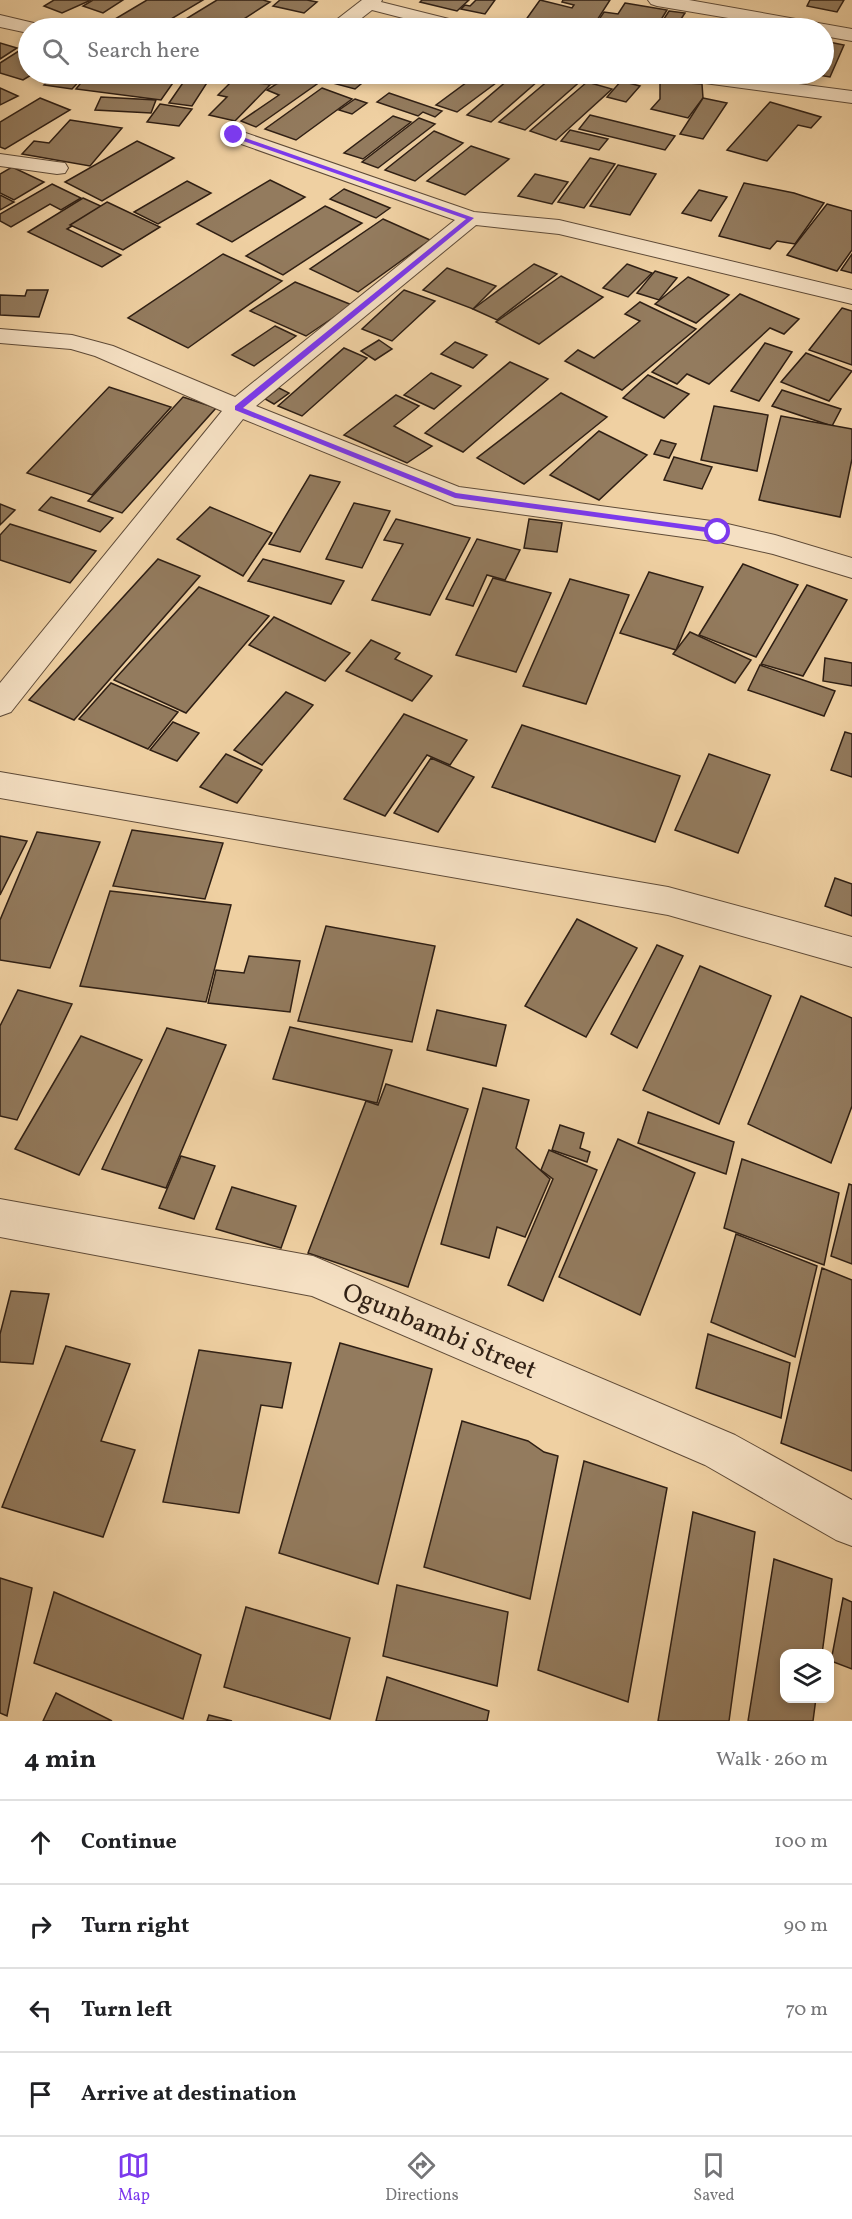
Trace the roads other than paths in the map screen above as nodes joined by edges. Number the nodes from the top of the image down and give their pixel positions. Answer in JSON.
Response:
{"nodes":[{"id":1,"x":657,"y":0,"type":"edge"},
{"id":2,"x":371,"y":2,"type":"edge"},
{"id":3,"x":351,"y":18,"type":"edge"},
{"id":4,"x":427,"y":18,"type":"edge"},
{"id":5,"x":760,"y":18,"type":"edge"},
{"id":6,"x":0,"y":21,"type":"edge"},
{"id":7,"x":18,"y":25,"type":"edge"},
{"id":8,"x":834,"y":32,"type":"edge"},
{"id":9,"x":852,"y":35,"type":"edge"},
{"id":10,"x":756,"y":84,"type":"edge"},
{"id":11,"x":852,"y":97,"type":"edge"},
{"id":12,"x":234,"y":135,"type":"dead end"},
{"id":13,"x":0,"y":160,"type":"edge"},
{"id":14,"x":57,"y":168,"type":"dead end"},
{"id":15,"x":471,"y":218,"type":"junction"},
{"id":16,"x":852,"y":297,"type":"edge"},
{"id":17,"x":0,"y":336,"type":"edge"},
{"id":18,"x":238,"y":408,"type":"junction"},
{"id":19,"x":852,"y":568,"type":"edge"},
{"id":20,"x":0,"y":704,"type":"edge"},
{"id":21,"x":0,"y":785,"type":"edge"},
{"id":22,"x":852,"y":952,"type":"edge"},
{"id":23,"x":0,"y":1218,"type":"edge"},
{"id":24,"x":852,"y":1524,"type":"edge"}],
"edges":[{"from":1,"to":5,"type":"street"},
{"from":2,"to":3,"type":"street"},
{"from":2,"to":4,"type":"street"},
{"from":6,"to":7,"type":"street"},
{"from":8,"to":9,"type":"street"},
{"from":10,"to":11,"type":"street"},
{"from":12,"to":15,"type":"street"},
{"from":13,"to":14,"type":"street"},
{"from":15,"to":16,"type":"street"},
{"from":15,"to":18,"type":"street"},
{"from":17,"to":18,"type":"street"},
{"from":18,"to":19,"type":"street"},
{"from":18,"to":20,"type":"street"},
{"from":21,"to":22,"type":"street"},
{"from":23,"to":24,"type":"street","name":"Ogunbambi Street"}]}
